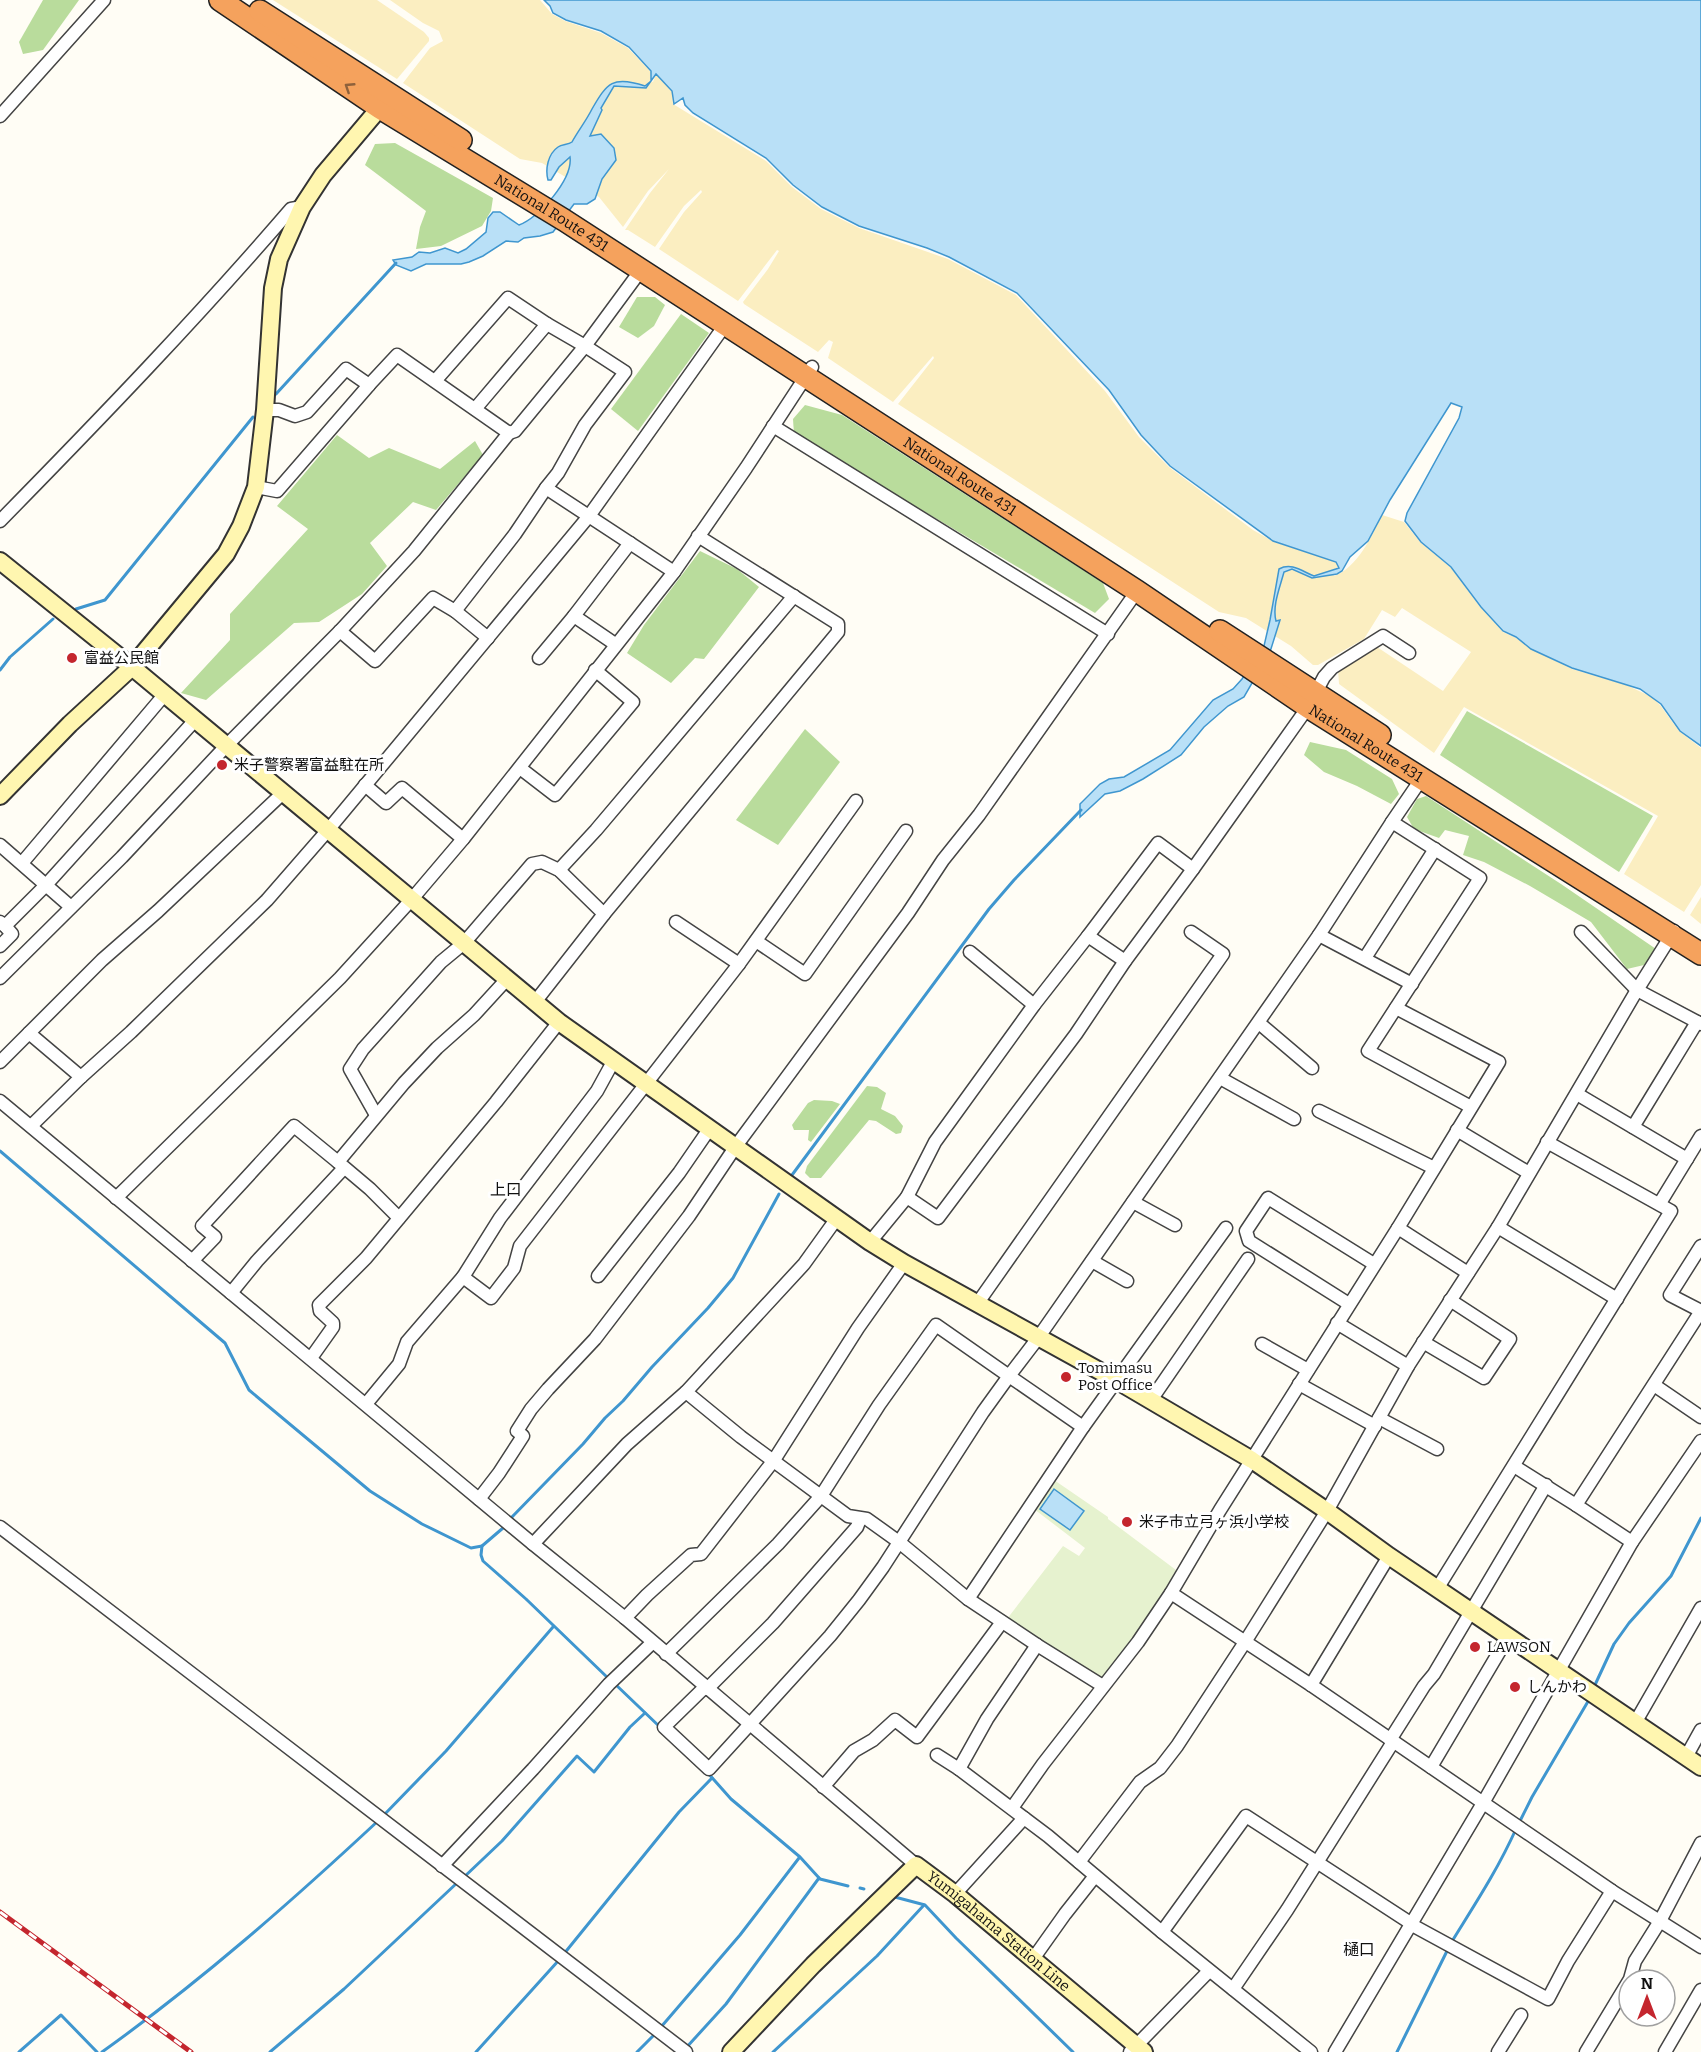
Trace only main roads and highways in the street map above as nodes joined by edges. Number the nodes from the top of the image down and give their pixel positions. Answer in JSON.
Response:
{"nodes":[{"id":1,"x":220,"y":0,"type":"edge"},
{"id":2,"x":244,"y":0,"type":"edge"},
{"id":3,"x":385,"y":101,"type":"junction"},
{"id":4,"x":567,"y":216,"type":"junction"},
{"id":5,"x":809,"y":372,"type":"junction"},
{"id":6,"x":1258,"y":665,"type":"junction"},
{"id":7,"x":1312,"y":700,"type":"junction"},
{"id":8,"x":1674,"y":932,"type":"junction"},
{"id":9,"x":1701,"y":942,"type":"edge"},
{"id":10,"x":1701,"y":954,"type":"edge"}],
"edges":[{"from":3,"to":1,"type":"highway","name":"National Route 431","one_way":true},
{"from":2,"to":3,"type":"highway","name":"National Route 431"},
{"from":3,"to":4,"type":"highway","name":"National Route 431"},
{"from":4,"to":5,"type":"highway","name":"National Route 431"},
{"from":4,"to":5,"type":"highway","name":"National Route 431"},
{"from":5,"to":6,"type":"highway","name":"National Route 431"},
{"from":5,"to":6,"type":"highway","name":"National Route 431"},
{"from":6,"to":7,"type":"highway","name":"National Route 431"},
{"from":7,"to":8,"type":"highway","name":"National Route 431"},
{"from":7,"to":8,"type":"highway","name":"National Route 431"},
{"from":8,"to":9,"type":"highway","name":"National Route 431"},
{"from":8,"to":10,"type":"highway","name":"National Route 431"}]}
